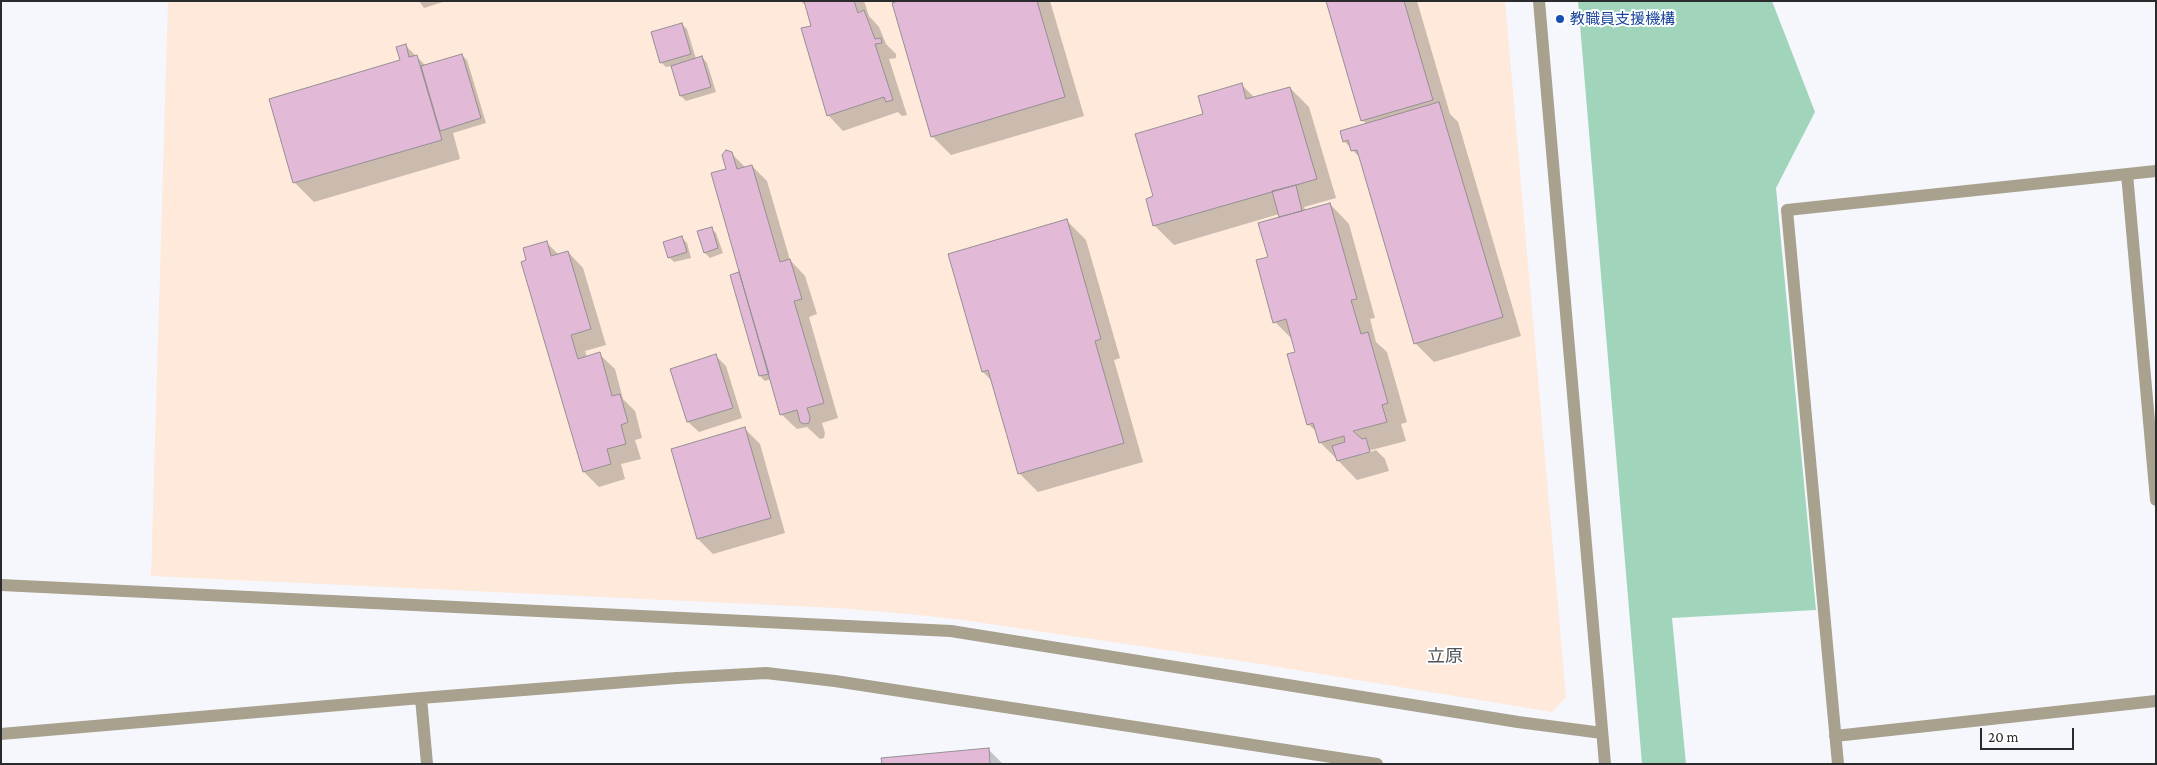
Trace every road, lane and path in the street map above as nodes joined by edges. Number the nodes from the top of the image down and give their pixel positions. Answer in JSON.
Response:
{"nodes":[{"id":1,"x":1539,"y":1,"type":"edge"},
{"id":2,"x":2156,"y":171,"type":"edge"},
{"id":3,"x":2126,"y":174,"type":"junction"},
{"id":4,"x":2156,"y":500,"type":"edge"},
{"id":5,"x":1,"y":585,"type":"edge"},
{"id":6,"x":421,"y":698,"type":"junction"},
{"id":7,"x":2156,"y":702,"type":"edge"},
{"id":8,"x":1602,"y":732,"type":"junction"},
{"id":9,"x":1,"y":734,"type":"edge"},
{"id":10,"x":1836,"y":736,"type":"junction"},
{"id":11,"x":427,"y":764,"type":"edge"},
{"id":12,"x":1377,"y":764,"type":"edge"},
{"id":13,"x":1605,"y":764,"type":"edge"},
{"id":14,"x":1838,"y":764,"type":"edge"}],
"edges":[{"from":1,"to":8,"type":"street"},
{"from":2,"to":3,"type":"street"},
{"from":3,"to":4,"type":"street"},
{"from":3,"to":10,"type":"street"},
{"from":5,"to":8,"type":"street"},
{"from":6,"to":9,"type":"street"},
{"from":6,"to":11,"type":"street"},
{"from":6,"to":12,"type":"street"},
{"from":7,"to":10,"type":"street"},
{"from":8,"to":13,"type":"street"},
{"from":10,"to":14,"type":"street"}]}
